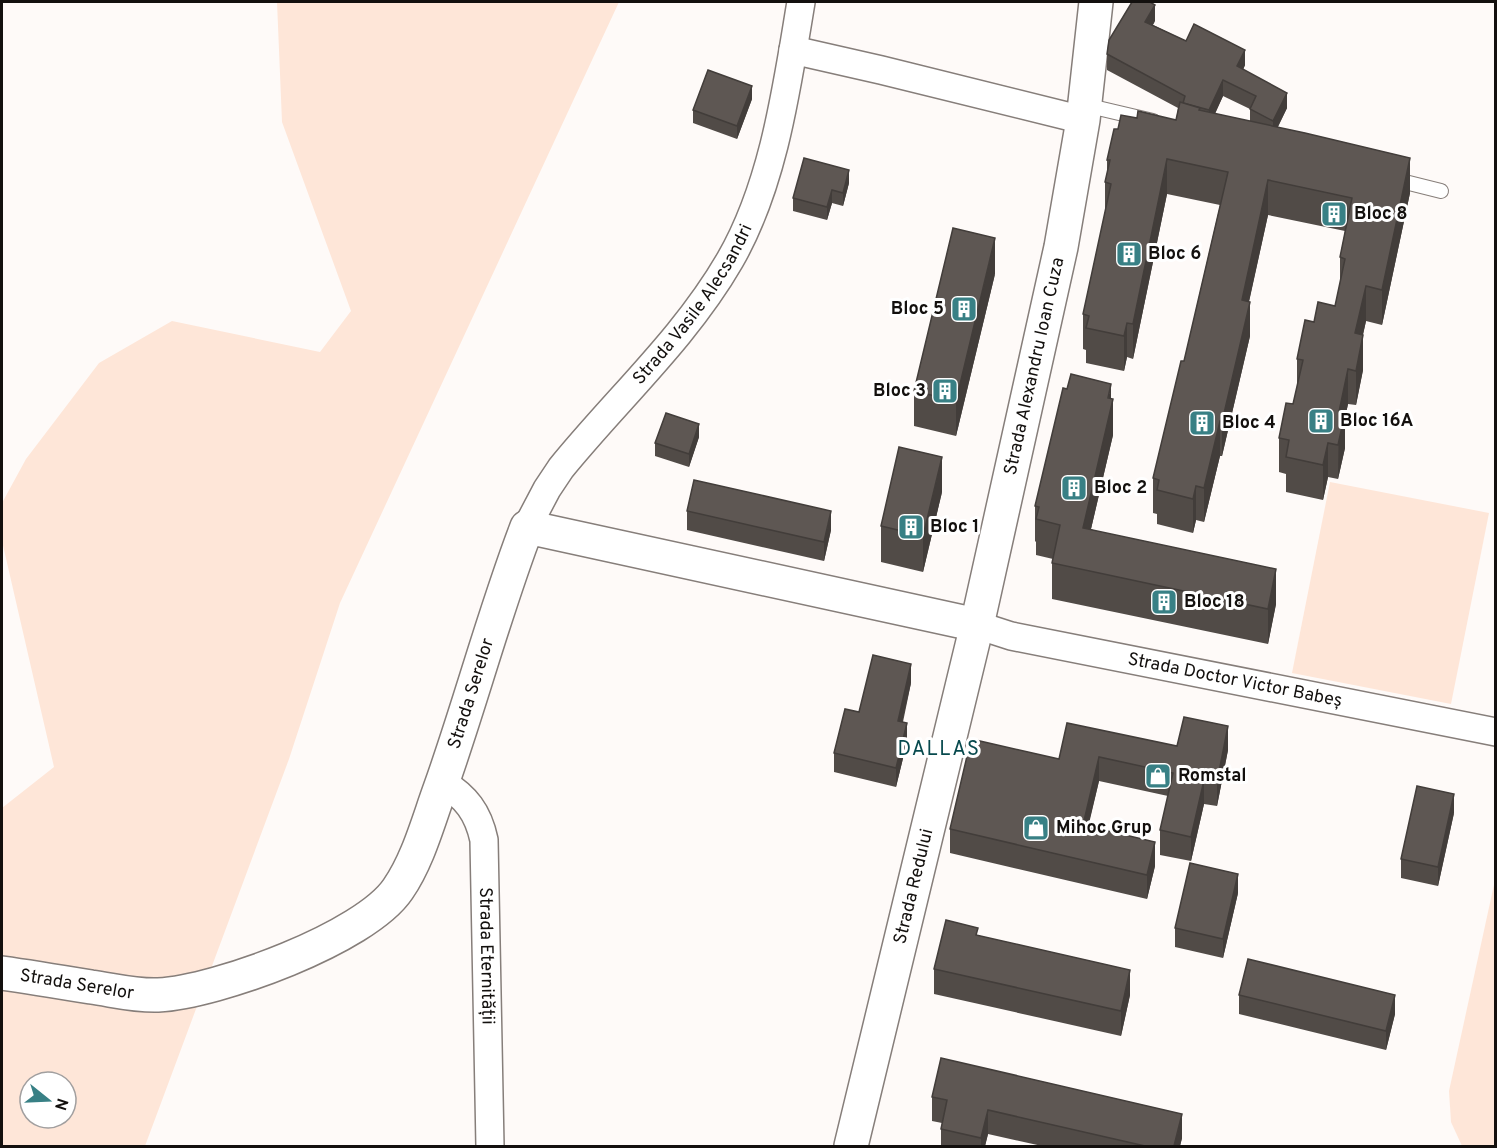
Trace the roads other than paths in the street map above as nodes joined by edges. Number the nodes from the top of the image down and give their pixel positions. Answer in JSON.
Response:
{"nodes":[{"id":1,"x":801,"y":2,"type":"edge"},
{"id":2,"x":1096,"y":2,"type":"edge"},
{"id":3,"x":793,"y":50,"type":"junction"},
{"id":4,"x":1084,"y":113,"type":"junction"},
{"id":5,"x":1163,"y":124,"type":"edge"},
{"id":6,"x":1380,"y":176,"type":"edge"},
{"id":7,"x":1441,"y":191,"type":"dead end"},
{"id":8,"x":527,"y":527,"type":"junction"},
{"id":9,"x":977,"y":625,"type":"junction"},
{"id":10,"x":1496,"y":732,"type":"edge"},
{"id":11,"x":442,"y":782,"type":"junction"},
{"id":12,"x":2,"y":973,"type":"edge"},
{"id":13,"x":490,"y":1146,"type":"edge"},
{"id":14,"x":851,"y":1146,"type":"edge"}],
"edges":[{"from":1,"to":3,"type":"street","name":"Strada Vasile Alecsandri"},
{"from":2,"to":4,"type":"street","name":"Strada Alexandru Ioan Cuza"},
{"from":3,"to":4,"type":"street"},
{"from":3,"to":8,"type":"street","name":"Strada Vasile Alecsandri"},
{"from":4,"to":5,"type":"lane"},
{"from":4,"to":9,"type":"street","name":"Strada Alexandru Ioan Cuza"},
{"from":6,"to":7,"type":"lane"},
{"from":8,"to":9,"type":"street"},
{"from":8,"to":11,"type":"street","name":"Strada Serelor"},
{"from":9,"to":10,"type":"street","name":"Strada Doctor Victor Babeș"},
{"from":9,"to":14,"type":"street","name":"Strada Redului"},
{"from":11,"to":12,"type":"street","name":"Strada Serelor"},
{"from":11,"to":13,"type":"street","name":"Strada Eternității"}]}
